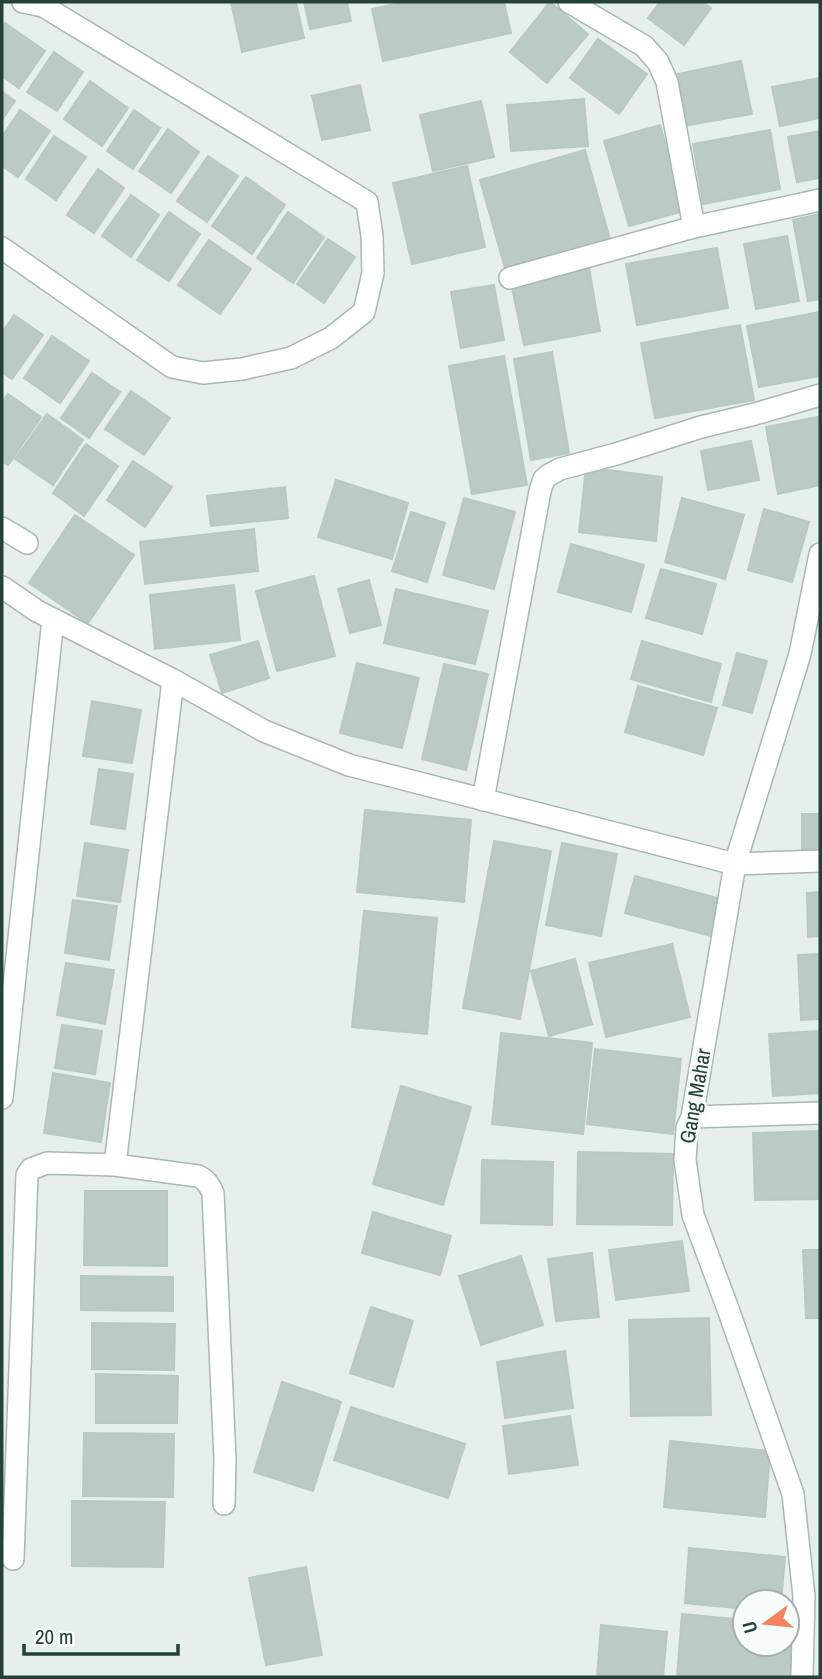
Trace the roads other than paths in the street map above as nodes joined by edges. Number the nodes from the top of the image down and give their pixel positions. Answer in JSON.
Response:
{"nodes":[{"id":1,"x":23,"y":2,"type":"edge"},
{"id":2,"x":569,"y":2,"type":"edge"},
{"id":3,"x":820,"y":200,"type":"edge"},
{"id":4,"x":694,"y":227,"type":"junction"},
{"id":5,"x":2,"y":248,"type":"edge"},
{"id":6,"x":510,"y":278,"type":"dead end"},
{"id":7,"x":820,"y":395,"type":"edge"},
{"id":8,"x":2,"y":528,"type":"edge"},
{"id":9,"x":27,"y":543,"type":"dead end"},
{"id":10,"x":820,"y":554,"type":"edge"},
{"id":11,"x":2,"y":587,"type":"edge"},
{"id":12,"x":53,"y":619,"type":"junction"},
{"id":13,"x":810,"y":655,"type":"edge"},
{"id":14,"x":173,"y":680,"type":"junction"},
{"id":15,"x":483,"y":800,"type":"junction"},
{"id":16,"x":820,"y":861,"type":"edge"},
{"id":17,"x":735,"y":864,"type":"junction"},
{"id":18,"x":2,"y":1098,"type":"edge"},
{"id":19,"x":820,"y":1113,"type":"edge"},
{"id":20,"x":692,"y":1117,"type":"junction"},
{"id":21,"x":115,"y":1165,"type":"junction"},
{"id":22,"x":224,"y":1504,"type":"dead end"},
{"id":23,"x":12,"y":1559,"type":"dead end"},
{"id":24,"x":802,"y":1677,"type":"edge"}],
"edges":[{"from":1,"to":5,"type":"street"},
{"from":2,"to":4,"type":"street"},
{"from":3,"to":4,"type":"street"},
{"from":4,"to":6,"type":"street"},
{"from":7,"to":15,"type":"street"},
{"from":8,"to":9,"type":"street"},
{"from":10,"to":13,"type":"street","name":"Gang Mahar"},
{"from":11,"to":12,"type":"street"},
{"from":12,"to":14,"type":"street"},
{"from":12,"to":18,"type":"street"},
{"from":13,"to":17,"type":"street","name":"Gang Mahar"},
{"from":14,"to":15,"type":"street"},
{"from":14,"to":21,"type":"street"},
{"from":15,"to":17,"type":"street"},
{"from":16,"to":17,"type":"street"},
{"from":17,"to":20,"type":"street","name":"Gang Mahar"},
{"from":19,"to":20,"type":"street"},
{"from":20,"to":24,"type":"street","name":"Gang Mahar"},
{"from":21,"to":22,"type":"street"},
{"from":21,"to":23,"type":"street"}]}
